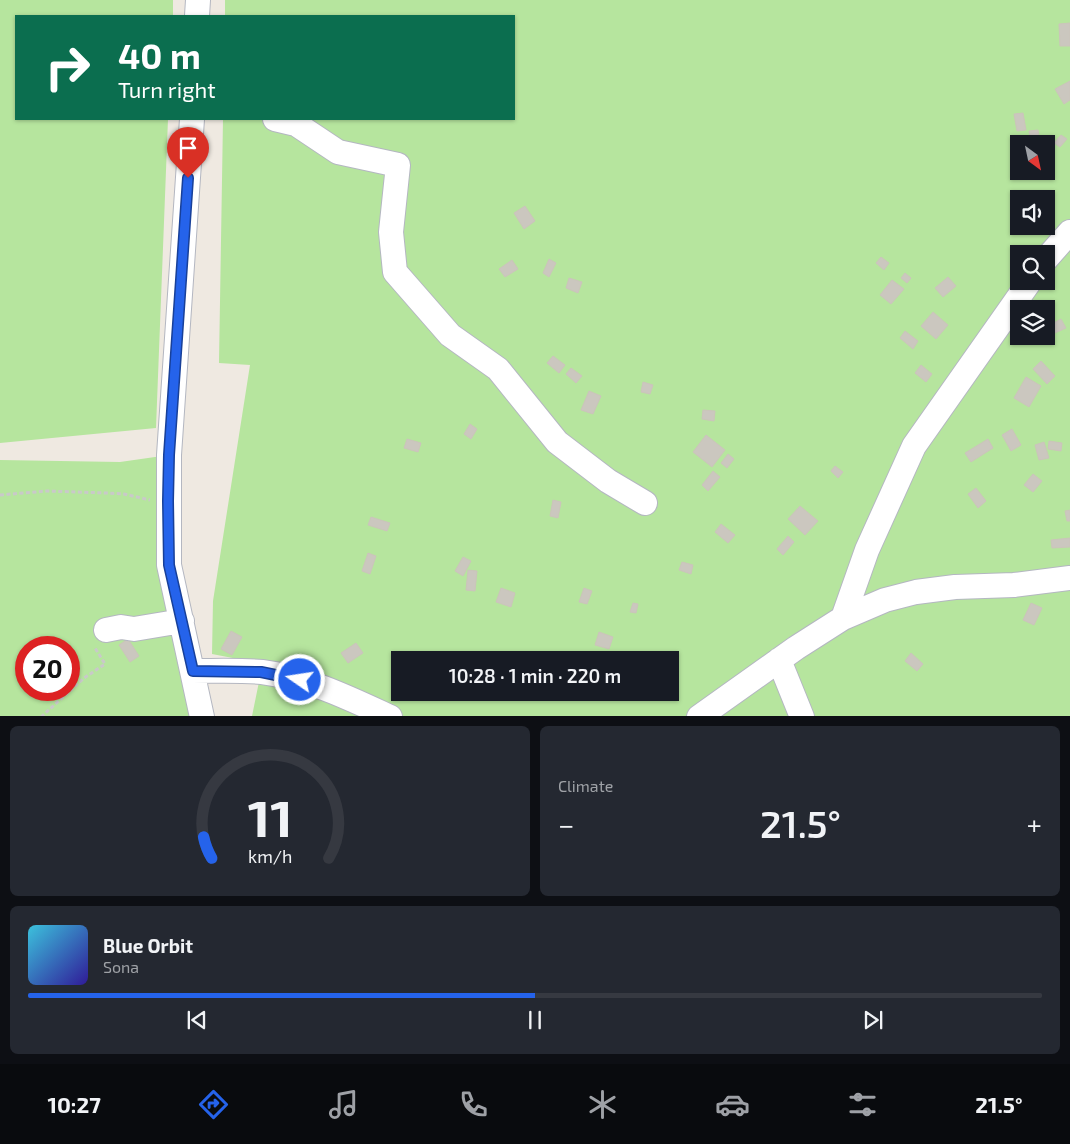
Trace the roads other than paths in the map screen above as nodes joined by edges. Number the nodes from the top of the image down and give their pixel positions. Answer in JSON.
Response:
{"nodes":[{"id":1,"x":198,"y":0,"type":"edge"},
{"id":2,"x":197,"y":15,"type":"edge"},
{"id":3,"x":192,"y":120,"type":"edge"},
{"id":4,"x":279,"y":120,"type":"edge"},
{"id":5,"x":1070,"y":232,"type":"edge"},
{"id":6,"x":1055,"y":249,"type":"edge"},
{"id":7,"x":1024,"y":290,"type":"edge"},
{"id":8,"x":645,"y":503,"type":"dead end"},
{"id":9,"x":1070,"y":578,"type":"edge"},
{"id":10,"x":843,"y":618,"type":"junction"},
{"id":11,"x":182,"y":621,"type":"junction"},
{"id":12,"x":106,"y":630,"type":"road end"},
{"id":13,"x":779,"y":660,"type":"junction"},
{"id":14,"x":193,"y":671,"type":"junction"},
{"id":15,"x":202,"y":716,"type":"edge"},
{"id":16,"x":390,"y":716,"type":"edge"},
{"id":17,"x":699,"y":716,"type":"edge"},
{"id":18,"x":802,"y":716,"type":"edge"}],
"edges":[{"from":1,"to":2,"type":"street"},
{"from":3,"to":11,"type":"street"},
{"from":4,"to":8,"type":"street"},
{"from":5,"to":6,"type":"street"},
{"from":7,"to":10,"type":"street"},
{"from":9,"to":10,"type":"street"},
{"from":10,"to":13,"type":"street"},
{"from":11,"to":12,"type":"street"},
{"from":11,"to":14,"type":"street"},
{"from":13,"to":17,"type":"street"},
{"from":13,"to":18,"type":"street"},
{"from":14,"to":15,"type":"street"},
{"from":14,"to":16,"type":"street"}]}
